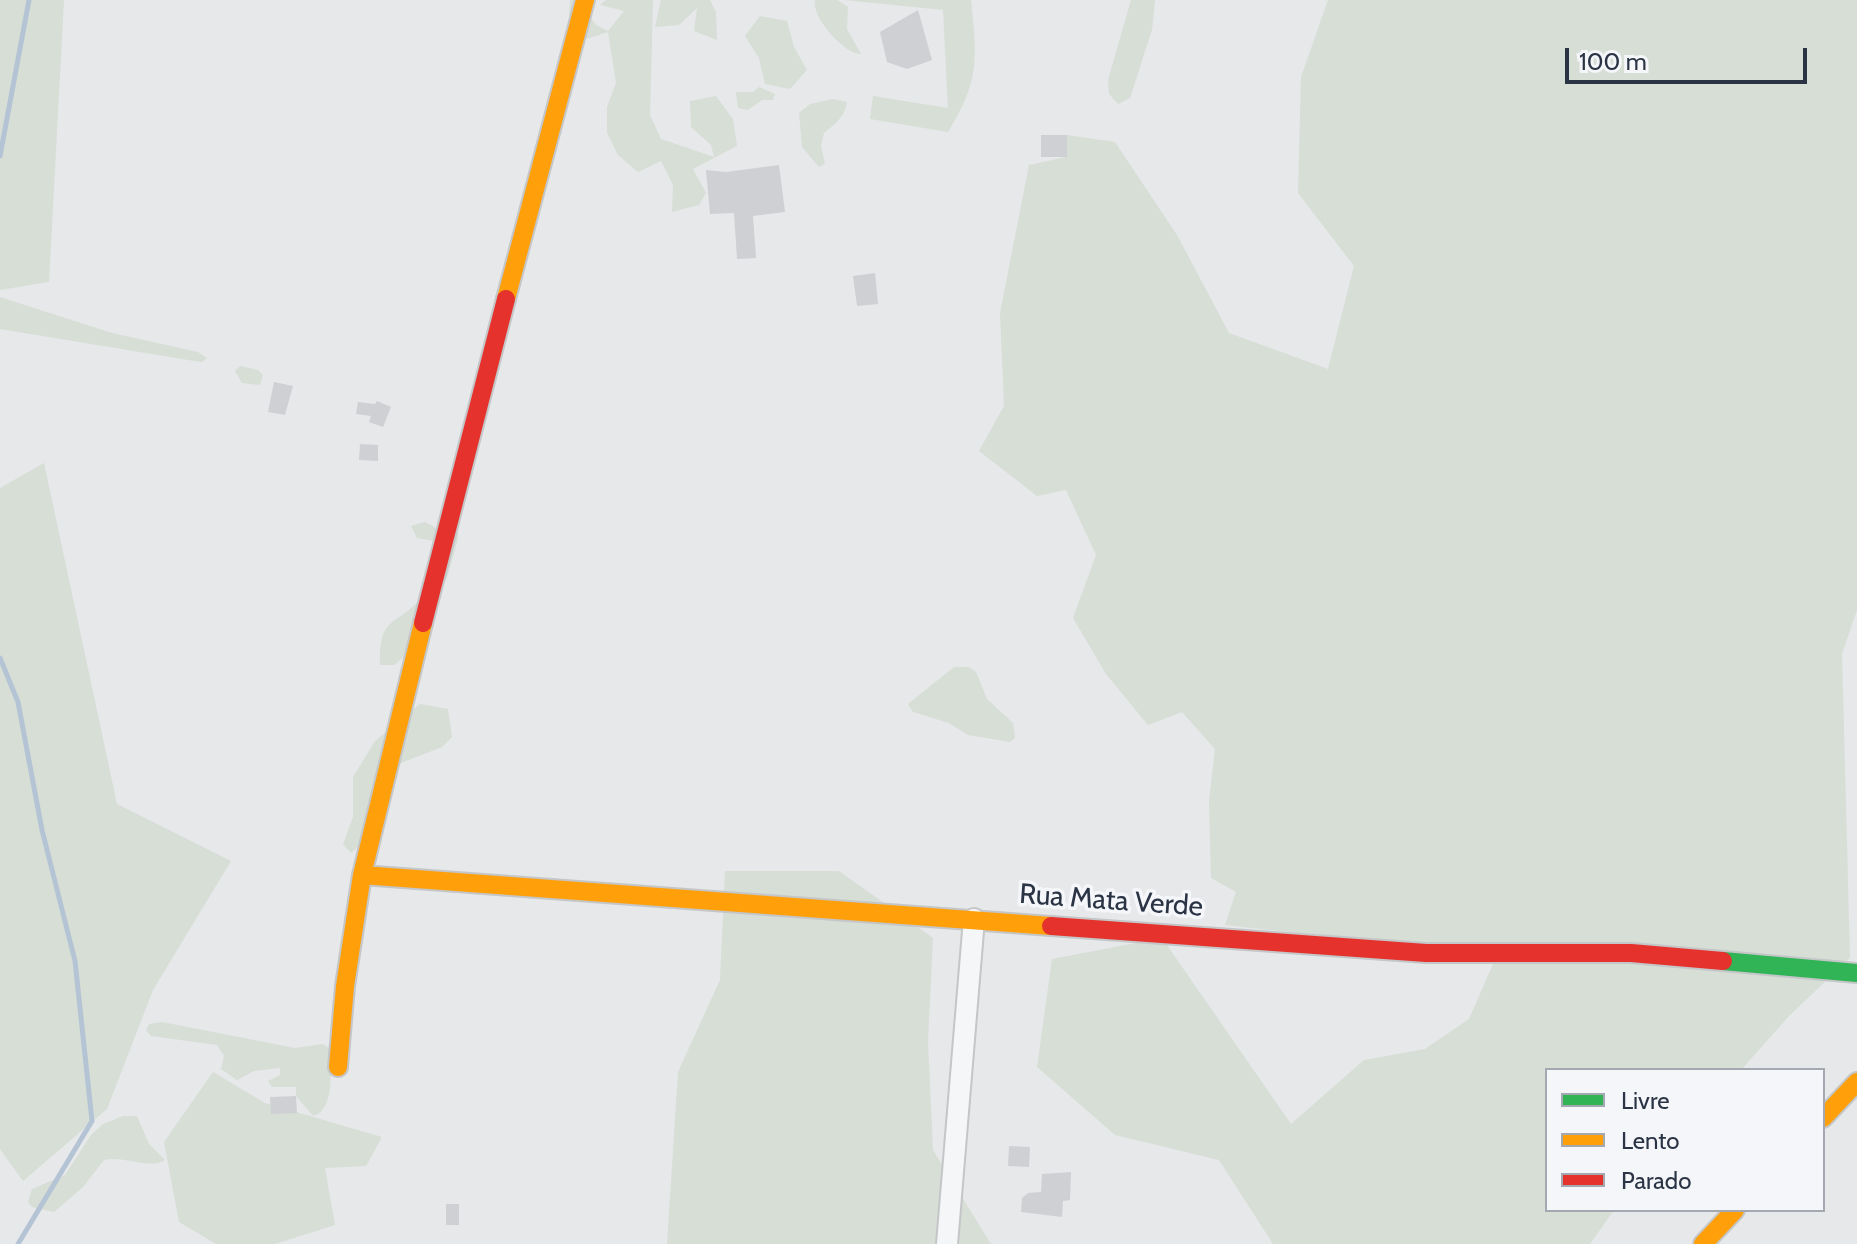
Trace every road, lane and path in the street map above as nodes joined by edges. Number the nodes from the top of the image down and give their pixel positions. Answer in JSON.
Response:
{"nodes":[{"id":1,"x":585,"y":0,"type":"edge"},
{"id":2,"x":362,"y":875,"type":"junction"},
{"id":3,"x":974,"y":919,"type":"junction"},
{"id":4,"x":1857,"y":973,"type":"edge"},
{"id":5,"x":338,"y":1067,"type":"dead end"},
{"id":6,"x":1857,"y":1082,"type":"edge"},
{"id":7,"x":1825,"y":1116,"type":"edge"},
{"id":8,"x":1733,"y":1212,"type":"edge"},
{"id":9,"x":947,"y":1244,"type":"edge"},
{"id":10,"x":1703,"y":1244,"type":"edge"}],
"edges":[{"from":1,"to":2,"type":"main road"},
{"from":2,"to":3,"type":"main road","name":"Rua Mata Verde"},
{"from":2,"to":5,"type":"main road"},
{"from":3,"to":4,"type":"main road","name":"Rua Mata Verde"},
{"from":3,"to":9,"type":"street"},
{"from":6,"to":7,"type":"main road"},
{"from":8,"to":10,"type":"main road"}]}
